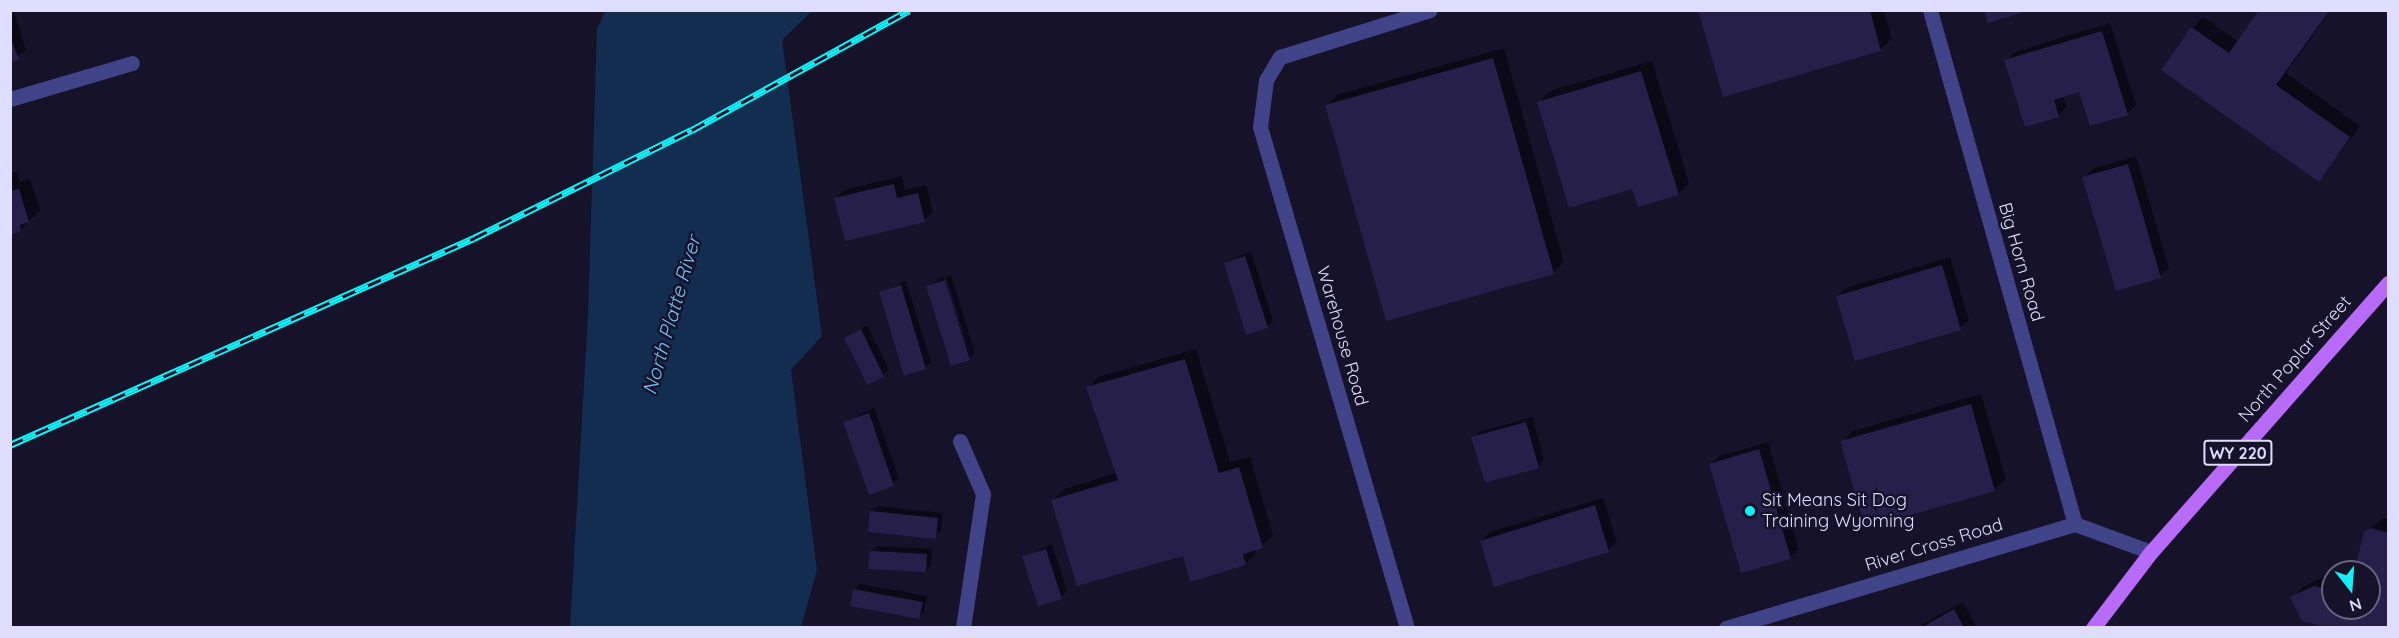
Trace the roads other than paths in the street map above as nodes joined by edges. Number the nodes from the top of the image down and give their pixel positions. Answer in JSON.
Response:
{"nodes":[{"id":1,"x":1430,"y":10,"type":"edge"},
{"id":2,"x":1930,"y":10,"type":"edge"},
{"id":3,"x":132,"y":63,"type":"dead end"},
{"id":4,"x":10,"y":99,"type":"edge"},
{"id":5,"x":2388,"y":283,"type":"edge"},
{"id":6,"x":960,"y":441,"type":"dead end"},
{"id":7,"x":2075,"y":524,"type":"junction"},
{"id":8,"x":2151,"y":552,"type":"junction"},
{"id":9,"x":963,"y":627,"type":"edge"},
{"id":10,"x":1407,"y":627,"type":"edge"},
{"id":11,"x":1726,"y":627,"type":"edge"},
{"id":12,"x":2093,"y":627,"type":"edge"}],
"edges":[{"from":1,"to":10,"type":"street","name":"Warehouse Road"},
{"from":2,"to":7,"type":"street","name":"Big Horn Road"},
{"from":3,"to":4,"type":"street"},
{"from":5,"to":8,"type":"main road","name":"North Poplar Street","number":"WY 220"},
{"from":6,"to":9,"type":"street"},
{"from":7,"to":8,"type":"street"},
{"from":7,"to":11,"type":"street","name":"River Cross Road"},
{"from":8,"to":12,"type":"main road","name":"North Poplar Street","number":"WY 220"}]}
